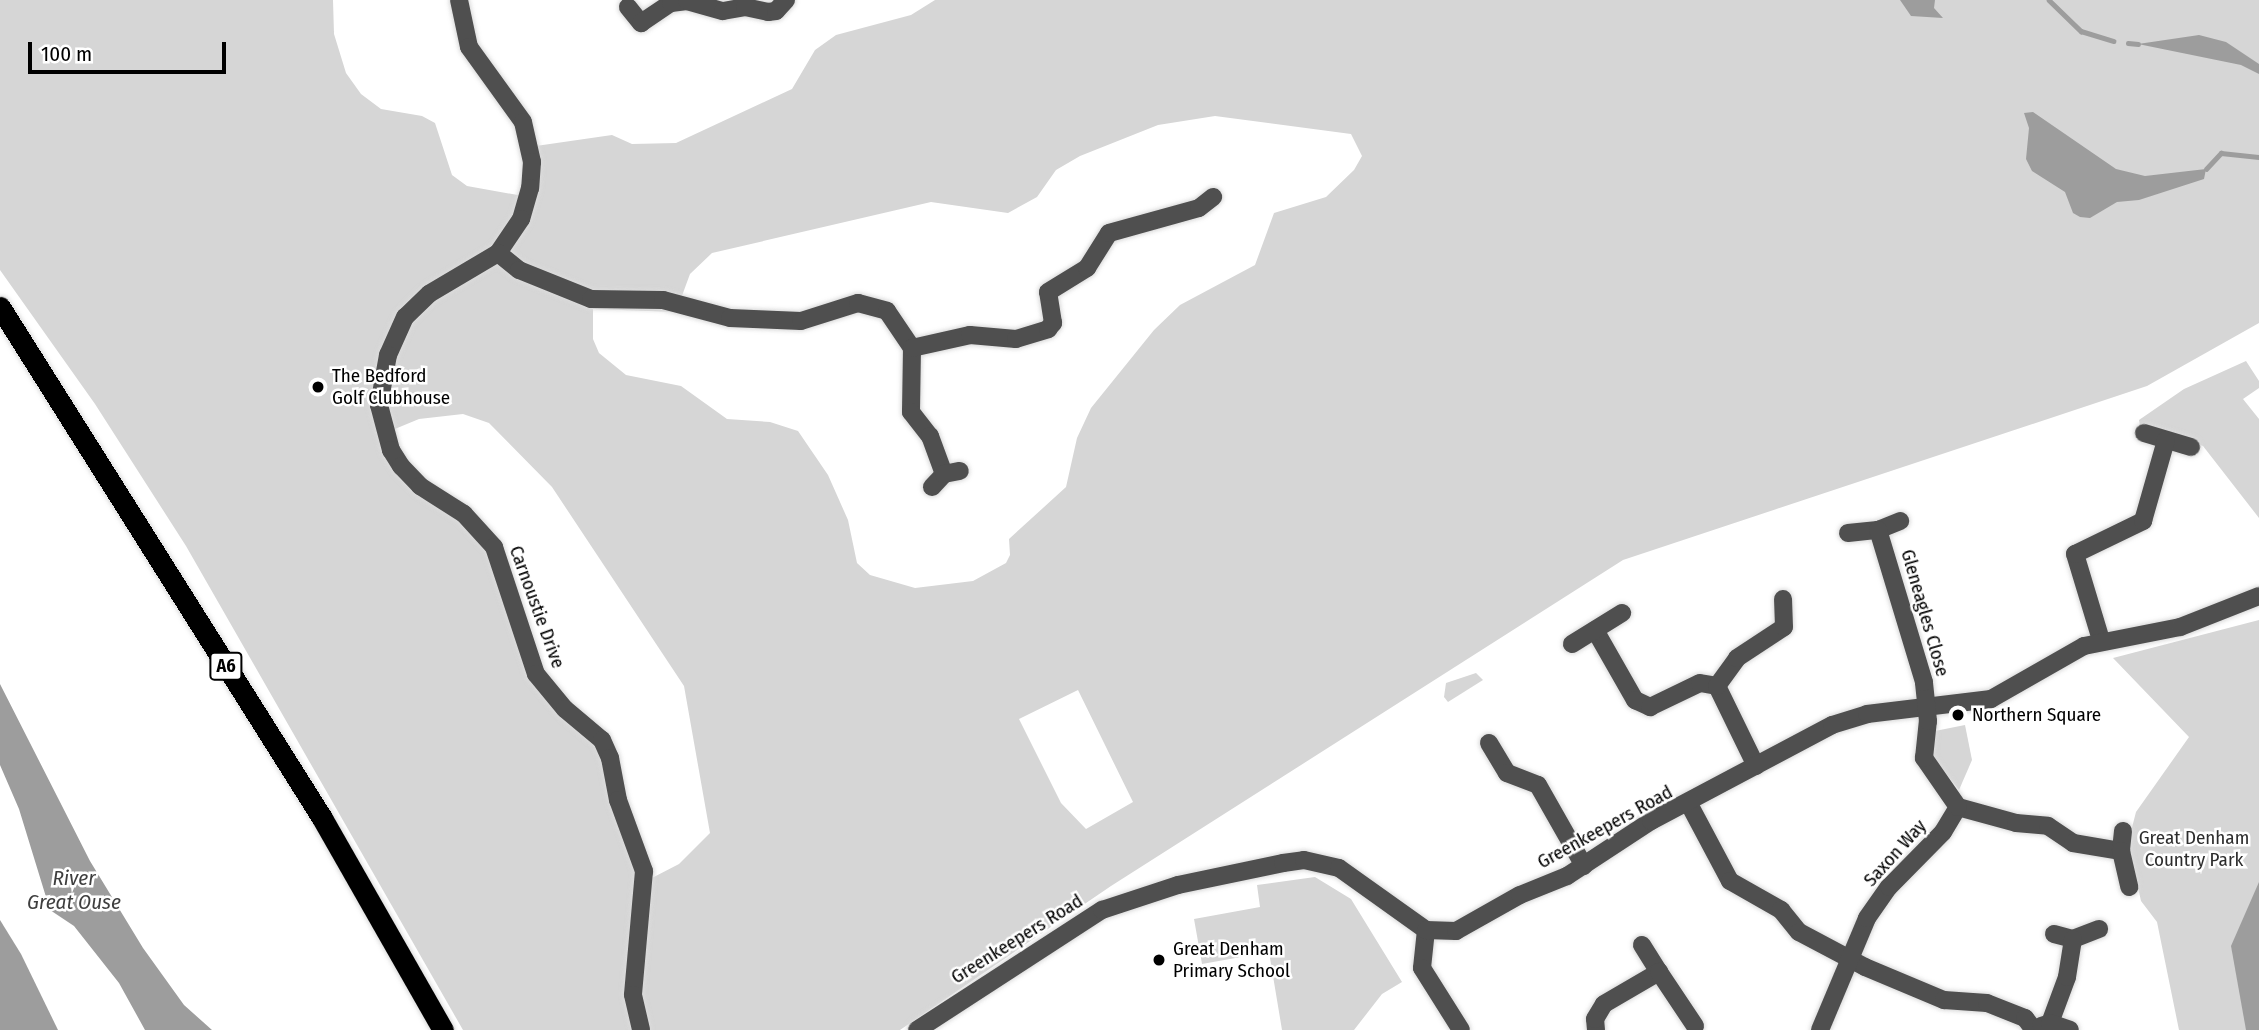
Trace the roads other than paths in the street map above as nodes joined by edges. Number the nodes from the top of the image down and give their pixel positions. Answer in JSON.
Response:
{"nodes":[{"id":1,"x":459,"y":0,"type":"edge"},
{"id":2,"x":786,"y":0,"type":"edge"},
{"id":3,"x":628,"y":7,"type":"dead end"},
{"id":4,"x":1203,"y":210,"type":"dead end"},
{"id":5,"x":498,"y":253,"type":"junction"},
{"id":6,"x":0,"y":307,"type":"edge"},
{"id":7,"x":912,"y":348,"type":"junction"},
{"id":8,"x":2144,"y":433,"type":"dead end"},
{"id":9,"x":2166,"y":440,"type":"junction"},
{"id":10,"x":2191,"y":447,"type":"dead end"},
{"id":11,"x":945,"y":477,"type":"dead end"},
{"id":12,"x":1900,"y":520,"type":"dead end"},
{"id":13,"x":1878,"y":530,"type":"junction"},
{"id":14,"x":1848,"y":533,"type":"dead end"},
{"id":15,"x":2259,"y":596,"type":"edge"},
{"id":16,"x":1783,"y":599,"type":"dead end"},
{"id":17,"x":1622,"y":613,"type":"dead end"},
{"id":18,"x":1595,"y":629,"type":"junction"},
{"id":19,"x":2101,"y":640,"type":"junction"},
{"id":20,"x":1573,"y":644,"type":"dead end"},
{"id":21,"x":1717,"y":687,"type":"junction"},
{"id":22,"x":1927,"y":708,"type":"junction"},
{"id":23,"x":1489,"y":743,"type":"dead end"},
{"id":24,"x":1756,"y":766,"type":"junction"},
{"id":25,"x":1689,"y":804,"type":"junction"},
{"id":26,"x":1958,"y":807,"type":"junction"},
{"id":27,"x":2123,"y":831,"type":"dead end"},
{"id":28,"x":2121,"y":851,"type":"junction"},
{"id":29,"x":1584,"y":866,"type":"junction"},
{"id":30,"x":2129,"y":887,"type":"dead end"},
{"id":31,"x":2099,"y":929,"type":"dead end"},
{"id":32,"x":1426,"y":930,"type":"junction"},
{"id":33,"x":2054,"y":934,"type":"dead end"},
{"id":34,"x":2073,"y":939,"type":"junction"},
{"id":35,"x":1642,"y":946,"type":"dead end"},
{"id":36,"x":1849,"y":958,"type":"junction"},
{"id":37,"x":1659,"y":972,"type":"junction"},
{"id":38,"x":1695,"y":1026,"type":"dead end"},
{"id":39,"x":2040,"y":1027,"type":"edge"},
{"id":40,"x":443,"y":1030,"type":"edge"},
{"id":41,"x":641,"y":1030,"type":"edge"},
{"id":42,"x":917,"y":1030,"type":"edge"},
{"id":43,"x":1461,"y":1030,"type":"edge"},
{"id":44,"x":1597,"y":1030,"type":"edge"},
{"id":45,"x":1820,"y":1030,"type":"edge"},
{"id":46,"x":2070,"y":1030,"type":"edge"}],
"edges":[{"from":1,"to":5,"type":"street","name":"Carnoustie Drive"},
{"from":2,"to":3,"type":"street"},
{"from":4,"to":7,"type":"street"},
{"from":5,"to":7,"type":"street"},
{"from":5,"to":41,"type":"street","name":"Carnoustie Drive"},
{"from":6,"to":40,"type":"highway","number":"A6"},
{"from":7,"to":11,"type":"street"},
{"from":8,"to":9,"type":"street"},
{"from":9,"to":10,"type":"street"},
{"from":9,"to":19,"type":"street"},
{"from":12,"to":13,"type":"street","name":"Gleneagles Close"},
{"from":13,"to":14,"type":"street","name":"Gleneagles Close"},
{"from":13,"to":22,"type":"street","name":"Gleneagles Close"},
{"from":15,"to":19,"type":"street","name":"Greenkeepers Road"},
{"from":16,"to":21,"type":"street"},
{"from":17,"to":18,"type":"street"},
{"from":18,"to":20,"type":"street"},
{"from":18,"to":21,"type":"street"},
{"from":19,"to":22,"type":"street","name":"Greenkeepers Road"},
{"from":21,"to":24,"type":"street"},
{"from":22,"to":24,"type":"street","name":"Greenkeepers Road"},
{"from":22,"to":26,"type":"street"},
{"from":23,"to":29,"type":"street"},
{"from":24,"to":25,"type":"street","name":"Greenkeepers Road"},
{"from":25,"to":29,"type":"street","name":"Greenkeepers Road"},
{"from":25,"to":36,"type":"street"},
{"from":26,"to":28,"type":"street"},
{"from":26,"to":36,"type":"street","name":"Saxon Way"},
{"from":27,"to":28,"type":"street"},
{"from":28,"to":30,"type":"street"},
{"from":29,"to":32,"type":"street","name":"Greenkeepers Road"},
{"from":31,"to":34,"type":"street"},
{"from":32,"to":42,"type":"street","name":"Greenkeepers Road"},
{"from":32,"to":43,"type":"street"},
{"from":33,"to":34,"type":"street"},
{"from":34,"to":39,"type":"street"},
{"from":35,"to":37,"type":"street"},
{"from":36,"to":39,"type":"street"},
{"from":36,"to":45,"type":"street","name":"Saxon Way"},
{"from":37,"to":38,"type":"street"},
{"from":37,"to":44,"type":"street"},
{"from":39,"to":46,"type":"street"}]}
